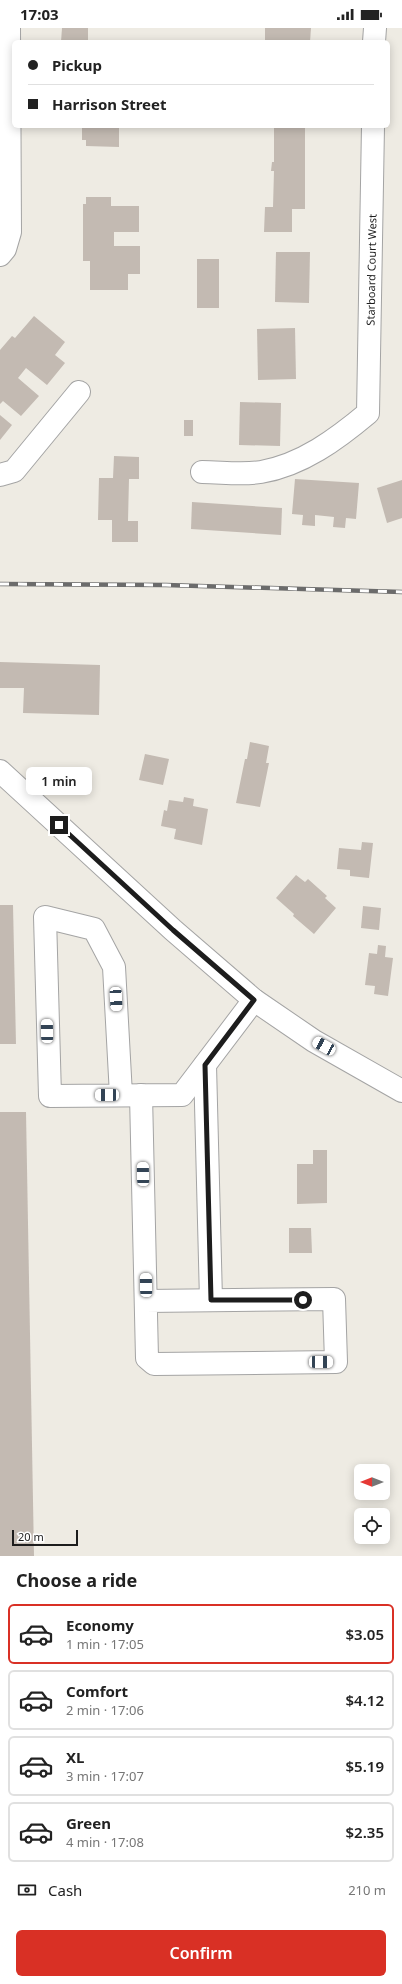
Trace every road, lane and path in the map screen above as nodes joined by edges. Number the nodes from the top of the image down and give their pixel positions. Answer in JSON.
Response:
{"nodes":[{"id":1,"x":9,"y":28,"type":"edge"},
{"id":2,"x":374,"y":28,"type":"edge"},
{"id":3,"x":374,"y":40,"type":"edge"},
{"id":4,"x":373,"y":128,"type":"edge"},
{"id":5,"x":0,"y":255,"type":"edge"},
{"id":6,"x":79,"y":392,"type":"dead end"},
{"id":7,"x":202,"y":472,"type":"dead end"},
{"id":8,"x":0,"y":475,"type":"edge"},
{"id":9,"x":1,"y":772,"type":"edge"},
{"id":10,"x":254,"y":1000,"type":"junction"},
{"id":11,"x":205,"y":1065,"type":"junction"},
{"id":12,"x":402,"y":1091,"type":"edge"},
{"id":13,"x":131,"y":1095,"type":"junction"},
{"id":14,"x":211,"y":1300,"type":"junction"},
{"id":15,"x":146,"y":1301,"type":"junction"}],
"edges":[{"from":1,"to":5,"type":"street"},
{"from":2,"to":3,"type":"street"},
{"from":4,"to":7,"type":"street","name":"Starboard Court West"},
{"from":6,"to":8,"type":"street"},
{"from":9,"to":10,"type":"street"},
{"from":10,"to":11,"type":"street"},
{"from":10,"to":12,"type":"street"},
{"from":11,"to":13,"type":"street"},
{"from":11,"to":14,"type":"street"},
{"from":13,"to":13,"type":"street"},
{"from":13,"to":15,"type":"street"},
{"from":14,"to":15,"type":"street"},
{"from":14,"to":15,"type":"street"}]}
